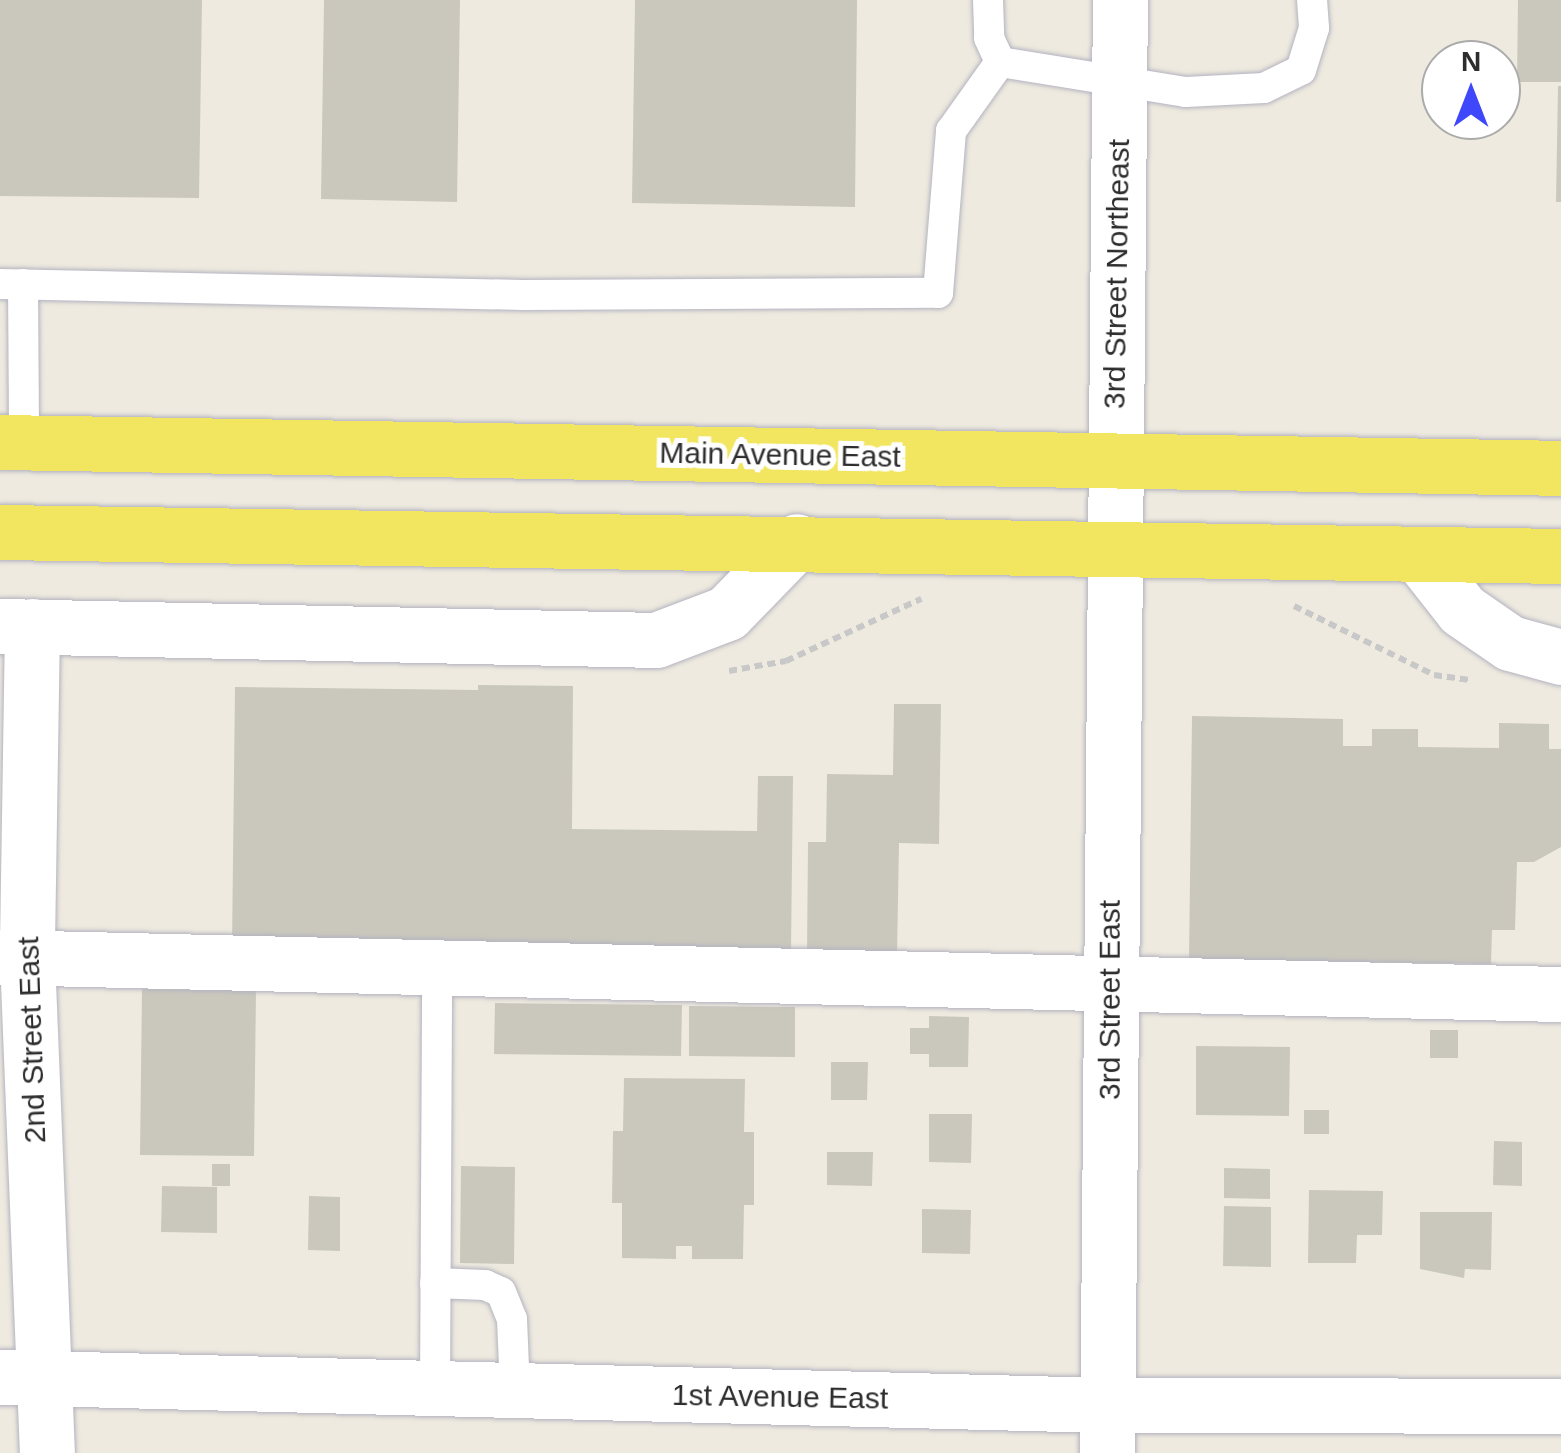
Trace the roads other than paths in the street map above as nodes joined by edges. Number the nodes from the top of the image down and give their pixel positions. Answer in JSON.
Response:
{"nodes":[{"id":1,"x":988,"y":0,"type":"edge"},
{"id":2,"x":1120,"y":0,"type":"edge"},
{"id":3,"x":1312,"y":0,"type":"edge"},
{"id":4,"x":1000,"y":62,"type":"junction"},
{"id":5,"x":1120,"y":84,"type":"junction"},
{"id":6,"x":12,"y":284,"type":"edge"},
{"id":7,"x":12,"y":442,"type":"edge"},
{"id":8,"x":1114,"y":461,"type":"junction"},
{"id":9,"x":1561,"y":468,"type":"edge"},
{"id":10,"x":0,"y":532,"type":"edge"},
{"id":11,"x":798,"y":540,"type":"junction"},
{"id":12,"x":1112,"y":548,"type":"junction"},
{"id":13,"x":1418,"y":554,"type":"junction"},
{"id":14,"x":1561,"y":556,"type":"edge"},
{"id":15,"x":16,"y":626,"type":"edge"},
{"id":16,"x":1561,"y":657,"type":"edge"},
{"id":17,"x":14,"y":957,"type":"edge"},
{"id":18,"x":437,"y":968,"type":"junction"},
{"id":19,"x":1110,"y":985,"type":"junction"},
{"id":20,"x":1561,"y":994,"type":"edge"},
{"id":21,"x":434,"y":1283,"type":"junction"},
{"id":22,"x":24,"y":1377,"type":"edge"},
{"id":23,"x":435,"y":1388,"type":"junction"},
{"id":24,"x":515,"y":1390,"type":"junction"},
{"id":25,"x":1561,"y":1406,"type":"edge"},
{"id":26,"x":1107,"y":1429,"type":"edge"},
{"id":27,"x":47,"y":1453,"type":"edge"}],
"edges":[{"from":1,"to":4,"type":"lane"},
{"from":2,"to":5,"type":"street","name":"3rd Street Northeast"},
{"from":3,"to":5,"type":"lane"},
{"from":4,"to":5,"type":"lane"},
{"from":4,"to":6,"type":"lane"},
{"from":5,"to":8,"type":"street","name":"3rd Street Northeast"},
{"from":6,"to":7,"type":"lane"},
{"from":7,"to":8,"type":"main road","name":"Main Avenue East"},
{"from":8,"to":9,"type":"main road","name":"Main Avenue East"},
{"from":8,"to":12,"type":"street","name":"3rd Street Northeast"},
{"from":10,"to":11,"type":"main road"},
{"from":11,"to":12,"type":"main road"},
{"from":11,"to":15,"type":"street"},
{"from":12,"to":13,"type":"main road"},
{"from":12,"to":19,"type":"street","name":"3rd Street East"},
{"from":13,"to":14,"type":"main road"},
{"from":13,"to":16,"type":"street"},
{"from":15,"to":17,"type":"street","name":"2nd Street East"},
{"from":17,"to":18,"type":"street"},
{"from":17,"to":22,"type":"street","name":"2nd Street East"},
{"from":18,"to":19,"type":"street"},
{"from":18,"to":21,"type":"lane"},
{"from":19,"to":20,"type":"street"},
{"from":19,"to":26,"type":"street","name":"3rd Street East"},
{"from":21,"to":23,"type":"lane"},
{"from":21,"to":24,"type":"lane"},
{"from":22,"to":23,"type":"street","name":"1st Avenue East"},
{"from":22,"to":27,"type":"street","name":"2nd Street East"},
{"from":23,"to":24,"type":"street","name":"1st Avenue East"},
{"from":24,"to":26,"type":"street","name":"1st Avenue East"},
{"from":25,"to":26,"type":"street","name":"1st Avenue East"}]}
